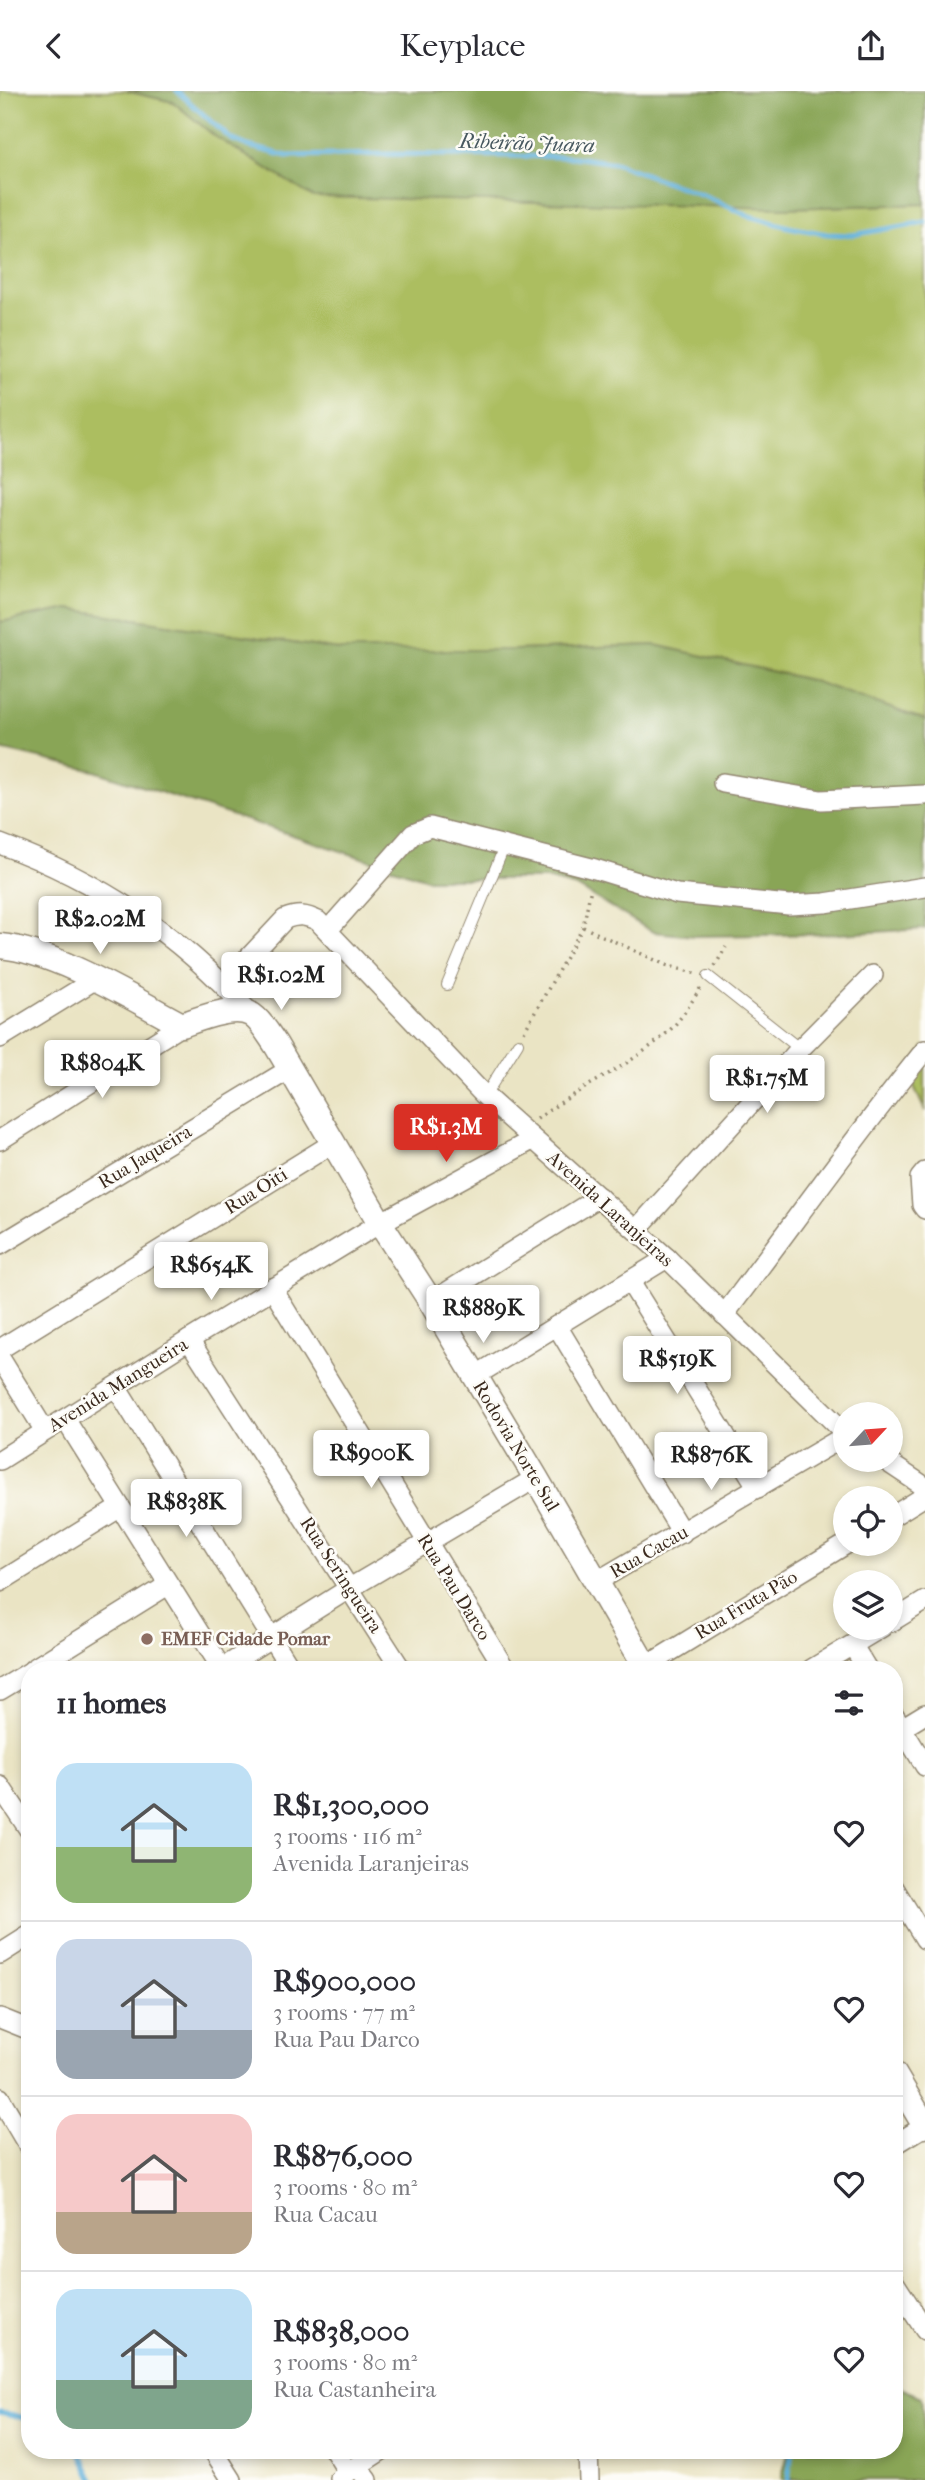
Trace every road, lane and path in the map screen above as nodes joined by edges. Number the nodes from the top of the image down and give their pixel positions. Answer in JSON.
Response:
{"nodes":[{"id":1,"x":723,"y":783,"type":"dead end"},
{"id":2,"x":925,"y":795,"type":"edge"},
{"id":3,"x":0,"y":843,"type":"edge"},
{"id":4,"x":505,"y":845,"type":"junction"},
{"id":5,"x":595,"y":869,"type":"junction"},
{"id":6,"x":925,"y":887,"type":"edge"},
{"id":7,"x":583,"y":927,"type":"junction"},
{"id":8,"x":328,"y":930,"type":"junction"},
{"id":9,"x":0,"y":946,"type":"edge"},
{"id":10,"x":726,"y":947,"type":"dead end"},
{"id":11,"x":873,"y":975,"type":"dead end"},
{"id":12,"x":708,"y":976,"type":"junction"},
{"id":13,"x":96,"y":979,"type":"junction"},
{"id":14,"x":224,"y":985,"type":"junction"},
{"id":15,"x":447,"y":985,"type":"dead end"},
{"id":16,"x":249,"y":1012,"type":"junction"},
{"id":17,"x":181,"y":1025,"type":"junction"},
{"id":18,"x":0,"y":1038,"type":"edge"},
{"id":19,"x":518,"y":1043,"type":"joint"},
{"id":20,"x":800,"y":1049,"type":"junction"},
{"id":21,"x":925,"y":1050,"type":"edge"},
{"id":22,"x":290,"y":1069,"type":"junction"},
{"id":23,"x":485,"y":1096,"type":"junction"},
{"id":24,"x":0,"y":1140,"type":"edge"},
{"id":25,"x":532,"y":1140,"type":"junction"},
{"id":26,"x":333,"y":1143,"type":"junction"},
{"id":27,"x":925,"y":1172,"type":"edge"},
{"id":28,"x":599,"y":1197,"type":"junction"},
{"id":29,"x":925,"y":1209,"type":"edge"},
{"id":30,"x":380,"y":1223,"type":"junction"},
{"id":31,"x":636,"y":1230,"type":"junction"},
{"id":32,"x":0,"y":1245,"type":"edge"},
{"id":33,"x":667,"y":1258,"type":"junction"},
{"id":34,"x":631,"y":1282,"type":"junction"},
{"id":35,"x":272,"y":1288,"type":"junction"},
{"id":36,"x":431,"y":1302,"type":"junction"},
{"id":37,"x":724,"y":1315,"type":"junction"},
{"id":38,"x":558,"y":1327,"type":"junction"},
{"id":39,"x":189,"y":1340,"type":"junction"},
{"id":40,"x":0,"y":1349,"type":"edge"},
{"id":41,"x":0,"y":1358,"type":"edge"},
{"id":42,"x":475,"y":1376,"type":"junction"},
{"id":43,"x":116,"y":1387,"type":"junction"},
{"id":44,"x":65,"y":1419,"type":"junction"},
{"id":45,"x":833,"y":1423,"type":"edge"},
{"id":46,"x":45,"y":1431,"type":"junction"},
{"id":47,"x":833,"y":1442,"type":"edge"},
{"id":48,"x":0,"y":1460,"type":"edge"},
{"id":49,"x":902,"y":1472,"type":"edge"},
{"id":50,"x":536,"y":1478,"type":"junction"},
{"id":51,"x":925,"y":1487,"type":"edge"},
{"id":52,"x":758,"y":1489,"type":"junction"},
{"id":53,"x":925,"y":1496,"type":"edge"},
{"id":54,"x":119,"y":1508,"type":"junction"},
{"id":55,"x":903,"y":1510,"type":"edge"},
{"id":56,"x":682,"y":1533,"type":"junction"},
{"id":57,"x":427,"y":1542,"type":"junction"},
{"id":58,"x":833,"y":1552,"type":"edge"},
{"id":59,"x":0,"y":1582,"type":"edge"},
{"id":60,"x":596,"y":1582,"type":"junction"},
{"id":61,"x":169,"y":1585,"type":"junction"},
{"id":62,"x":349,"y":1588,"type":"junction"},
{"id":63,"x":925,"y":1601,"type":"edge"},
{"id":64,"x":903,"y":1615,"type":"edge"},
{"id":65,"x":270,"y":1637,"type":"junction"},
{"id":66,"x":862,"y":1640,"type":"edge"},
{"id":67,"x":853,"y":1646,"type":"junction"},
{"id":68,"x":47,"y":1661,"type":"edge"},
{"id":69,"x":216,"y":1661,"type":"edge"},
{"id":70,"x":233,"y":1661,"type":"edge"},
{"id":71,"x":286,"y":1661,"type":"edge"},
{"id":72,"x":396,"y":1661,"type":"edge"},
{"id":73,"x":500,"y":1661,"type":"edge"},
{"id":74,"x":642,"y":1661,"type":"edge"},
{"id":75,"x":657,"y":1661,"type":"edge"},
{"id":76,"x":827,"y":1661,"type":"edge"},
{"id":77,"x":862,"y":1661,"type":"edge"},
{"id":78,"x":21,"y":1677,"type":"edge"},
{"id":79,"x":0,"y":1690,"type":"edge"},
{"id":80,"x":925,"y":1714,"type":"edge"},
{"id":81,"x":903,"y":1720,"type":"edge"},
{"id":82,"x":903,"y":1729,"type":"edge"},
{"id":83,"x":925,"y":1766,"type":"edge"},
{"id":84,"x":0,"y":1786,"type":"edge"},
{"id":85,"x":21,"y":1818,"type":"edge"},
{"id":86,"x":903,"y":1903,"type":"edge"},
{"id":87,"x":925,"y":1939,"type":"edge"},
{"id":88,"x":21,"y":1941,"type":"edge"},
{"id":89,"x":0,"y":1954,"type":"edge"},
{"id":90,"x":0,"y":2018,"type":"edge"},
{"id":91,"x":21,"y":2026,"type":"edge"},
{"id":92,"x":903,"y":2089,"type":"edge"},
{"id":93,"x":0,"y":2098,"type":"edge"},
{"id":94,"x":925,"y":2126,"type":"edge"},
{"id":95,"x":21,"y":2134,"type":"edge"},
{"id":96,"x":903,"y":2139,"type":"edge"},
{"id":97,"x":903,"y":2296,"type":"edge"},
{"id":98,"x":925,"y":2330,"type":"edge"},
{"id":99,"x":219,"y":2459,"type":"edge"},
{"id":100,"x":341,"y":2459,"type":"edge"},
{"id":101,"x":371,"y":2459,"type":"edge"},
{"id":102,"x":588,"y":2459,"type":"edge"},
{"id":103,"x":353,"y":2474,"type":"edge"},
{"id":104,"x":232,"y":2480,"type":"edge"},
{"id":105,"x":589,"y":2480,"type":"edge"}],
"edges":[{"from":1,"to":2,"type":"street"},
{"from":3,"to":14,"type":"street","name":"Rodovia Norte Sul"},
{"from":4,"to":5,"type":"street"},
{"from":4,"to":8,"type":"street"},
{"from":4,"to":15,"type":"lane"},
{"from":5,"to":6,"type":"street"},
{"from":5,"to":7,"type":"path"},
{"from":7,"to":12,"type":"path"},
{"from":7,"to":19,"type":"path"},
{"from":8,"to":14,"type":"street","name":"Avenida Laranjeiras"},
{"from":8,"to":23,"type":"street","name":"Avenida Laranjeiras"},
{"from":9,"to":13,"type":"street"},
{"from":10,"to":12,"type":"path"},
{"from":11,"to":20,"type":"street"},
{"from":12,"to":20,"type":"lane"},
{"from":12,"to":25,"type":"path"},
{"from":13,"to":17,"type":"street"},
{"from":13,"to":18,"type":"street"},
{"from":14,"to":16,"type":"street","name":"Rodovia Norte Sul"},
{"from":16,"to":17,"type":"street"},
{"from":16,"to":22,"type":"street","name":"Rodovia Norte Sul"},
{"from":17,"to":24,"type":"street"},
{"from":19,"to":23,"type":"lane"},
{"from":20,"to":31,"type":"street"},
{"from":21,"to":37,"type":"street"},
{"from":22,"to":26,"type":"street","name":"Rodovia Norte Sul"},
{"from":22,"to":32,"type":"street","name":"Rua Jaqueira"},
{"from":23,"to":25,"type":"street","name":"Avenida Laranjeiras"},
{"from":25,"to":28,"type":"street","name":"Avenida Laranjeiras"},
{"from":25,"to":30,"type":"street","name":"Avenida Mangueira"},
{"from":26,"to":30,"type":"street","name":"Rodovia Norte Sul"},
{"from":26,"to":40,"type":"street","name":"Rua Oiti"},
{"from":27,"to":29,"type":"street"},
{"from":28,"to":31,"type":"street","name":"Avenida Laranjeiras"},
{"from":28,"to":36,"type":"street"},
{"from":30,"to":35,"type":"street","name":"Avenida Mangueira"},
{"from":30,"to":36,"type":"street","name":"Rodovia Norte Sul"},
{"from":31,"to":33,"type":"street","name":"Avenida Laranjeiras"},
{"from":33,"to":34,"type":"street"},
{"from":33,"to":37,"type":"street","name":"Avenida Laranjeiras"},
{"from":34,"to":38,"type":"street"},
{"from":34,"to":52,"type":"street"},
{"from":35,"to":39,"type":"street","name":"Avenida Mangueira"},
{"from":35,"to":57,"type":"street","name":"Rua Pau Darco"},
{"from":36,"to":42,"type":"street","name":"Rodovia Norte Sul"},
{"from":37,"to":45,"type":"street","name":"Avenida Laranjeiras"},
{"from":38,"to":42,"type":"street"},
{"from":38,"to":56,"type":"street"},
{"from":39,"to":43,"type":"street","name":"Avenida Mangueira"},
{"from":39,"to":62,"type":"street","name":"Rua Seringueira"},
{"from":41,"to":46,"type":"street"},
{"from":42,"to":50,"type":"street","name":"Rodovia Norte Sul"},
{"from":43,"to":44,"type":"street","name":"Avenida Mangueira"},
{"from":43,"to":65,"type":"street"},
{"from":44,"to":46,"type":"street","name":"Avenida Mangueira"},
{"from":44,"to":54,"type":"street"},
{"from":46,"to":48,"type":"street","name":"Avenida Mangueira"},
{"from":47,"to":52,"type":"street","name":"Rua Cacau"},
{"from":49,"to":51,"type":"street"},
{"from":50,"to":57,"type":"street"},
{"from":50,"to":60,"type":"street","name":"Rodovia Norte Sul"},
{"from":52,"to":56,"type":"street","name":"Rua Cacau"},
{"from":53,"to":55,"type":"street"},
{"from":54,"to":59,"type":"street"},
{"from":54,"to":61,"type":"street"},
{"from":56,"to":60,"type":"street","name":"Rua Cacau"},
{"from":57,"to":62,"type":"street"},
{"from":57,"to":73,"type":"street","name":"Rua Pau Darco"},
{"from":58,"to":75,"type":"street","name":"Rua Fruta Pão"},
{"from":60,"to":74,"type":"street","name":"Rodovia Norte Sul"},
{"from":61,"to":68,"type":"street"},
{"from":61,"to":69,"type":"street"},
{"from":62,"to":65,"type":"street"},
{"from":62,"to":72,"type":"street","name":"Rua Seringueira"},
{"from":63,"to":64,"type":"street"},
{"from":65,"to":70,"type":"street"},
{"from":65,"to":71,"type":"street"},
{"from":66,"to":67,"type":"street"},
{"from":67,"to":76,"type":"street"},
{"from":67,"to":77,"type":"street"},
{"from":78,"to":79,"type":"street"},
{"from":80,"to":81,"type":"street"},
{"from":82,"to":83,"type":"street"},
{"from":84,"to":85,"type":"street"},
{"from":86,"to":87,"type":"street"},
{"from":88,"to":89,"type":"street"},
{"from":90,"to":91,"type":"street"},
{"from":92,"to":94,"type":"street"},
{"from":93,"to":95,"type":"street"},
{"from":94,"to":96,"type":"street"},
{"from":97,"to":98,"type":"street"},
{"from":99,"to":104,"type":"street"},
{"from":100,"to":103,"type":"street"},
{"from":101,"to":103,"type":"street"},
{"from":102,"to":105,"type":"street"}]}
